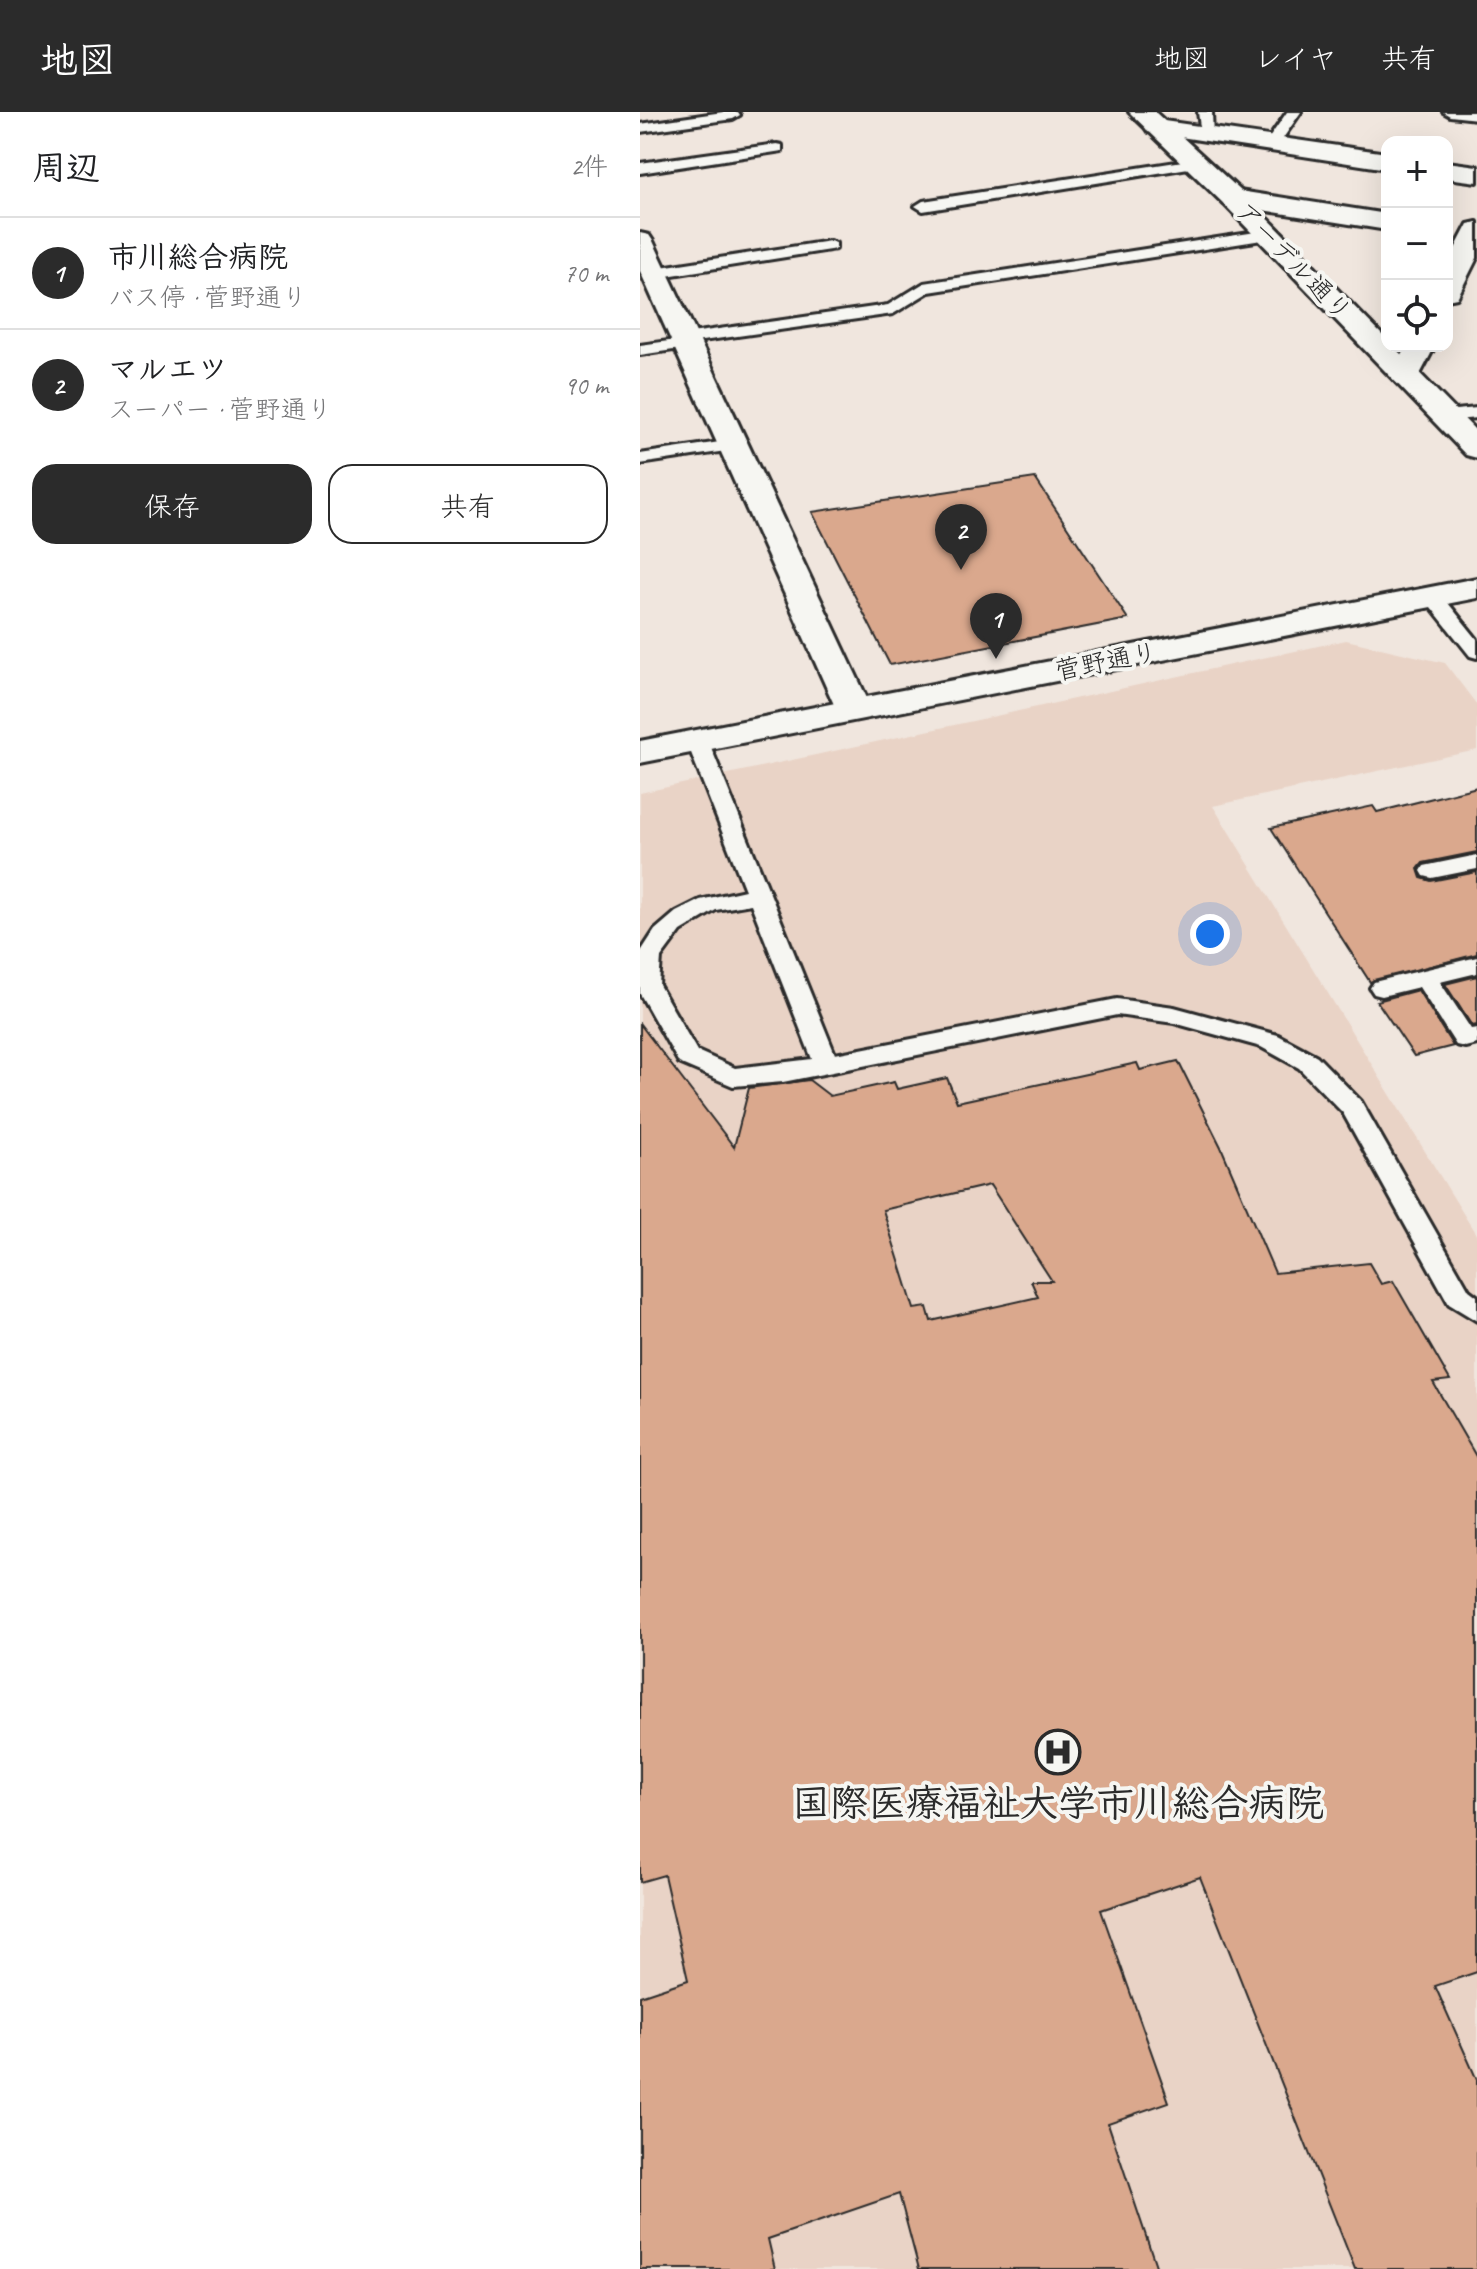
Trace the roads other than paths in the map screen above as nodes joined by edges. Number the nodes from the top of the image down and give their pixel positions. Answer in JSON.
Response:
{"nodes":[{"id":1,"x":1294,"y":112,"type":"edge"},
{"id":2,"x":1450,"y":112,"type":"edge"},
{"id":3,"x":733,"y":115,"type":"dead end"},
{"id":4,"x":1477,"y":115,"type":"edge"},
{"id":5,"x":1149,"y":120,"type":"edge"},
{"id":6,"x":1206,"y":123,"type":"edge"},
{"id":7,"x":640,"y":128,"type":"edge"},
{"id":8,"x":1272,"y":144,"type":"junction"},
{"id":9,"x":777,"y":148,"type":"dead end"},
{"id":10,"x":1381,"y":160,"type":"edge"},
{"id":11,"x":1196,"y":163,"type":"junction"},
{"id":12,"x":640,"y":168,"type":"edge"},
{"id":13,"x":1453,"y":171,"type":"edge"},
{"id":14,"x":1477,"y":174,"type":"edge"},
{"id":15,"x":1233,"y":198,"type":"junction"},
{"id":16,"x":923,"y":206,"type":"dead end"},
{"id":17,"x":1381,"y":221,"type":"edge"},
{"id":18,"x":1466,"y":233,"type":"edge"},
{"id":19,"x":1269,"y":235,"type":"junction"},
{"id":20,"x":641,"y":244,"type":"edge"},
{"id":21,"x":830,"y":246,"type":"dead end"},
{"id":22,"x":654,"y":273,"type":"junction"},
{"id":23,"x":1453,"y":295,"type":"edge"},
{"id":24,"x":686,"y":341,"type":"junction"},
{"id":25,"x":640,"y":350,"type":"edge"},
{"id":26,"x":1418,"y":352,"type":"edge"},
{"id":27,"x":1406,"y":376,"type":"junction"},
{"id":28,"x":1477,"y":413,"type":"edge"},
{"id":29,"x":1445,"y":416,"type":"junction"},
{"id":30,"x":733,"y":445,"type":"junction"},
{"id":31,"x":1477,"y":449,"type":"edge"},
{"id":32,"x":640,"y":459,"type":"edge"},
{"id":33,"x":1477,"y":588,"type":"edge"},
{"id":34,"x":1433,"y":597,"type":"junction"},
{"id":35,"x":1477,"y":652,"type":"edge"},
{"id":36,"x":854,"y":709,"type":"junction"},
{"id":37,"x":697,"y":740,"type":"junction"},
{"id":38,"x":640,"y":752,"type":"edge"},
{"id":39,"x":1477,"y":862,"type":"edge"},
{"id":40,"x":1432,"y":871,"type":"dead end"},
{"id":41,"x":758,"y":895,"type":"junction"},
{"id":42,"x":1477,"y":965,"type":"edge"},
{"id":43,"x":1424,"y":977,"type":"junction"},
{"id":44,"x":1382,"y":988,"type":"dead end"},
{"id":45,"x":1477,"y":1036,"type":"edge"},
{"id":46,"x":827,"y":1065,"type":"junction"},
{"id":47,"x":1477,"y":1310,"type":"edge"}],
"edges":[{"from":1,"to":8,"type":"lane"},
{"from":2,"to":4,"type":"lane"},
{"from":3,"to":7,"type":"lane"},
{"from":5,"to":6,"type":"street"},
{"from":5,"to":11,"type":"street","name":"アーデル通り"},
{"from":6,"to":8,"type":"street"},
{"from":8,"to":10,"type":"street"},
{"from":9,"to":12,"type":"lane"},
{"from":11,"to":15,"type":"street","name":"アーデル通り"},
{"from":11,"to":16,"type":"lane"},
{"from":13,"to":14,"type":"street"},
{"from":15,"to":17,"type":"street"},
{"from":15,"to":19,"type":"street","name":"アーデル通り"},
{"from":18,"to":23,"type":"street"},
{"from":19,"to":24,"type":"lane"},
{"from":19,"to":27,"type":"street","name":"アーデル通り"},
{"from":20,"to":22,"type":"street"},
{"from":21,"to":22,"type":"lane"},
{"from":22,"to":24,"type":"street"},
{"from":24,"to":25,"type":"lane"},
{"from":24,"to":30,"type":"street"},
{"from":26,"to":27,"type":"street"},
{"from":27,"to":29,"type":"street","name":"アーデル通り"},
{"from":28,"to":29,"type":"lane"},
{"from":29,"to":31,"type":"street","name":"アーデル通り"},
{"from":30,"to":32,"type":"lane"},
{"from":30,"to":36,"type":"street"},
{"from":33,"to":34,"type":"street","name":"菅野通り"},
{"from":34,"to":35,"type":"lane"},
{"from":34,"to":36,"type":"street","name":"菅野通り"},
{"from":36,"to":37,"type":"street","name":"菅野通り"},
{"from":37,"to":38,"type":"street","name":"菅野通り"},
{"from":37,"to":41,"type":"lane"},
{"from":39,"to":40,"type":"lane"},
{"from":41,"to":46,"type":"lane"},
{"from":41,"to":46,"type":"lane"},
{"from":42,"to":43,"type":"lane"},
{"from":43,"to":44,"type":"lane"},
{"from":43,"to":45,"type":"lane"},
{"from":46,"to":47,"type":"lane"}]}
